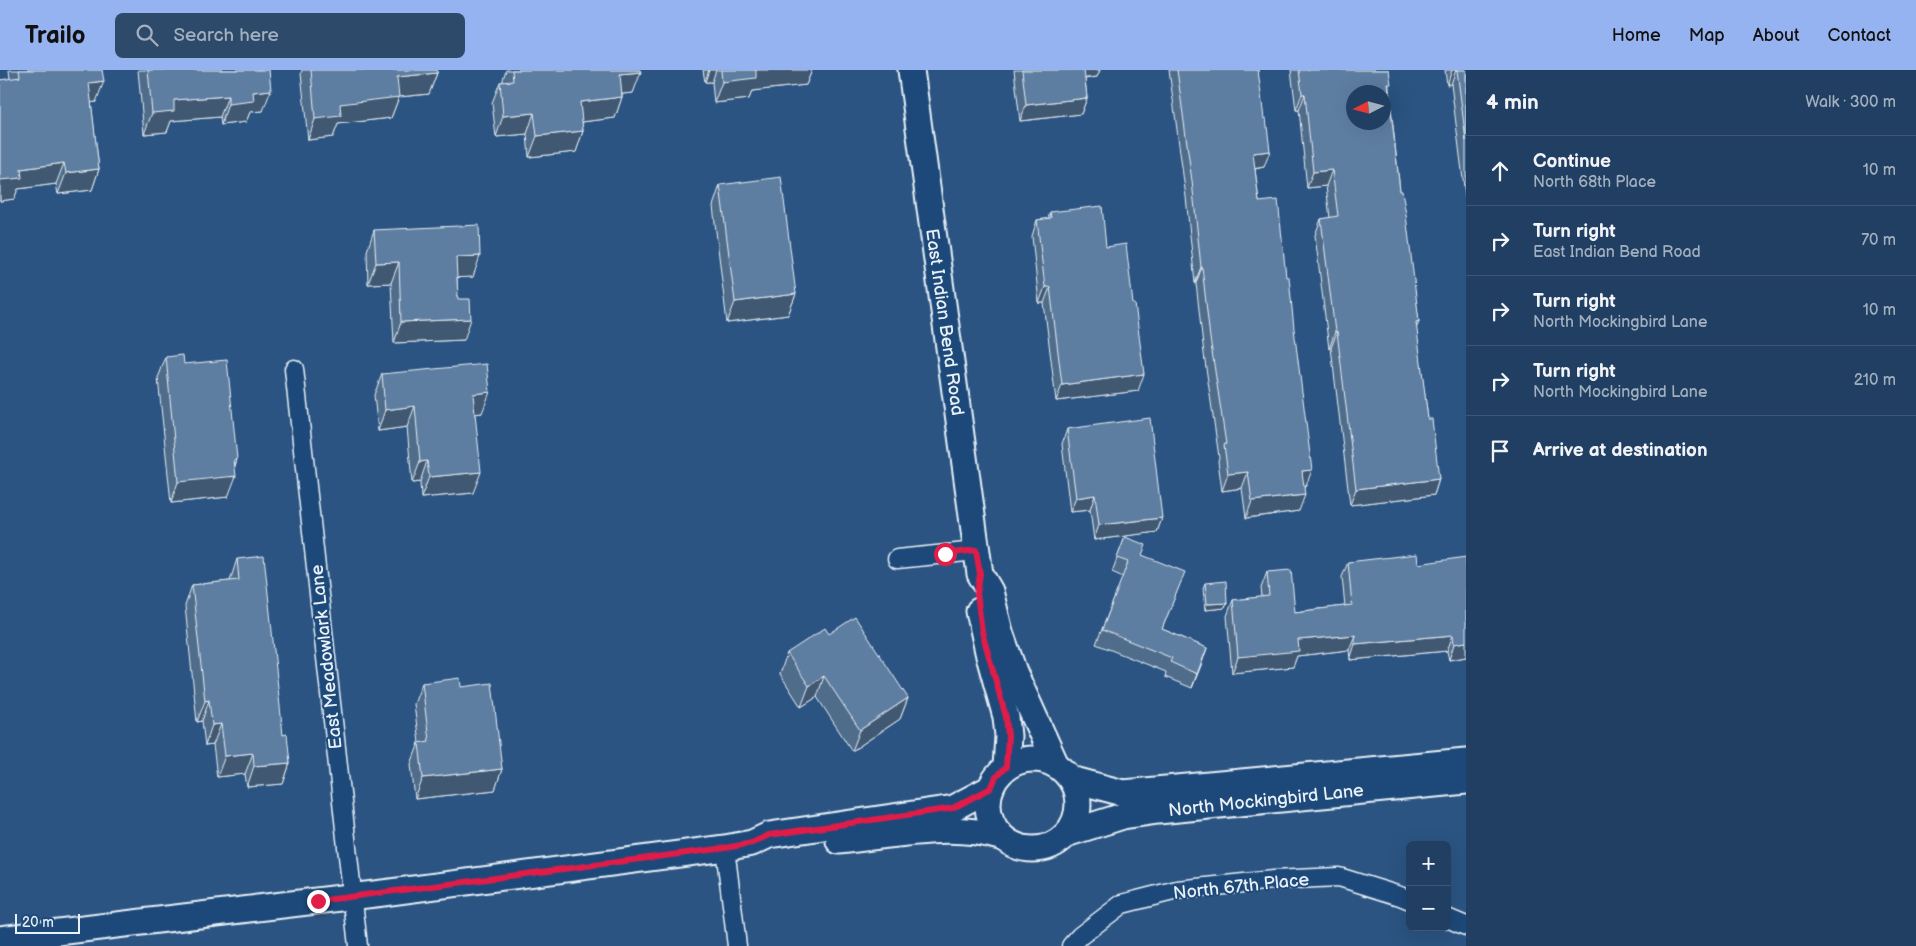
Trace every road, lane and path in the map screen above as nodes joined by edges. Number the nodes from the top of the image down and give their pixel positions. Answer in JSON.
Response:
{"nodes":[{"id":1,"x":911,"y":70,"type":"edge"},
{"id":2,"x":294,"y":369,"type":"dead end"},
{"id":3,"x":897,"y":559,"type":"dead end"},
{"id":4,"x":978,"y":562,"type":"junction"},
{"id":5,"x":1466,"y":761,"type":"edge"},
{"id":6,"x":1006,"y":767,"type":"junction"},
{"id":7,"x":1064,"y":772,"type":"junction"},
{"id":8,"x":1466,"y":781,"type":"edge"},
{"id":9,"x":991,"y":788,"type":"junction"},
{"id":10,"x":1069,"y":833,"type":"junction"},
{"id":11,"x":1000,"y":837,"type":"junction"},
{"id":12,"x":752,"y":843,"type":"junction"},
{"id":13,"x":725,"y":848,"type":"junction"},
{"id":14,"x":352,"y":897,"type":"junction"},
{"id":15,"x":1406,"y":898,"type":"edge"},
{"id":16,"x":1451,"y":920,"type":"edge"},
{"id":17,"x":1466,"y":926,"type":"edge"},
{"id":18,"x":0,"y":939,"type":"edge"},
{"id":19,"x":1076,"y":941,"type":"edge"},
{"id":20,"x":358,"y":946,"type":"edge"},
{"id":21,"x":737,"y":946,"type":"edge"}],
"edges":[{"from":1,"to":4,"type":"street","name":"East Indian Bend Road"},
{"from":2,"to":14,"type":"street","name":"East Meadowlark Lane"},
{"from":3,"to":4,"type":"street"},
{"from":4,"to":6,"type":"street","name":"East Indian Bend Road"},
{"from":4,"to":7,"type":"street","name":"East Indian Bend Road"},
{"from":5,"to":7,"type":"street","name":"North Mockingbird Lane"},
{"from":6,"to":7,"type":"street","name":"North Mockingbird Lane"},
{"from":6,"to":9,"type":"street","name":"North Mockingbird Lane"},
{"from":7,"to":10,"type":"street"},
{"from":8,"to":10,"type":"street","name":"North Mockingbird Lane"},
{"from":9,"to":11,"type":"street"},
{"from":9,"to":12,"type":"street","name":"North Mockingbird Lane"},
{"from":10,"to":11,"type":"street","name":"North Mockingbird Lane"},
{"from":11,"to":12,"type":"street","name":"North Mockingbird Lane"},
{"from":12,"to":13,"type":"street","name":"North Mockingbird Lane"},
{"from":13,"to":14,"type":"street","name":"North Mockingbird Lane"},
{"from":13,"to":21,"type":"street"},
{"from":14,"to":18,"type":"street","name":"North Mockingbird Lane"},
{"from":14,"to":20,"type":"street","name":"East Meadowlark Lane"},
{"from":15,"to":19,"type":"street","name":"North 67th Place"},
{"from":16,"to":17,"type":"street"}]}
